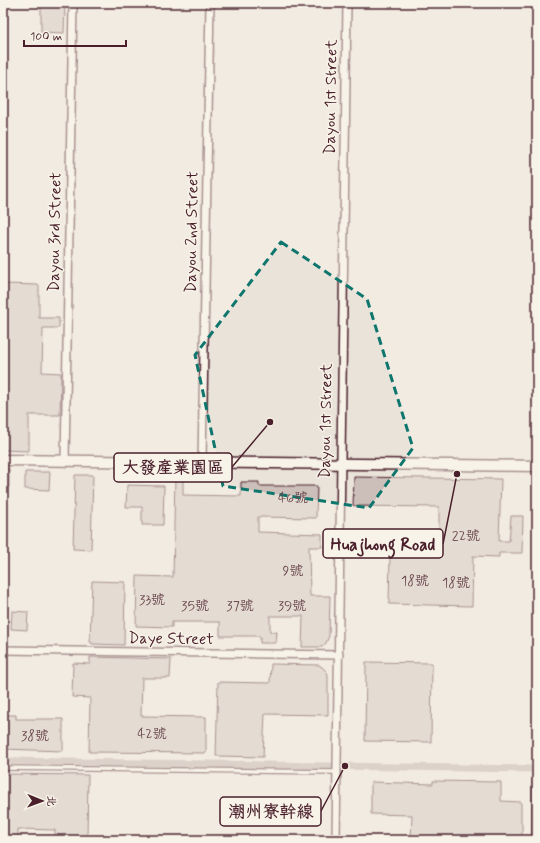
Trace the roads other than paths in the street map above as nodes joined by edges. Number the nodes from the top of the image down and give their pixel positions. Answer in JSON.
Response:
{"nodes":[{"id":1,"x":73,"y":3,"type":"edge"},
{"id":2,"x":210,"y":3,"type":"edge"},
{"id":3,"x":347,"y":3,"type":"edge"},
{"id":4,"x":3,"y":460,"type":"edge"},
{"id":5,"x":65,"y":461,"type":"junction"},
{"id":6,"x":202,"y":462,"type":"junction"},
{"id":7,"x":340,"y":464,"type":"junction"},
{"id":8,"x":537,"y":466,"type":"edge"},
{"id":9,"x":3,"y":650,"type":"edge"},
{"id":10,"x":339,"y":655,"type":"junction"},
{"id":11,"x":537,"y":762,"type":"edge"},
{"id":12,"x":3,"y":768,"type":"edge"},
{"id":13,"x":337,"y":772,"type":"junction"},
{"id":14,"x":336,"y":840,"type":"edge"},
{"id":15,"x":536,"y":840,"type":"edge"}],
"edges":[{"from":1,"to":5,"type":"street","name":"Dayou 3rd Street"},
{"from":2,"to":6,"type":"street","name":"Dayou 2nd Street"},
{"from":3,"to":7,"type":"street","name":"Dayou 1st Street"},
{"from":4,"to":5,"type":"street"},
{"from":5,"to":6,"type":"street"},
{"from":6,"to":7,"type":"street"},
{"from":7,"to":8,"type":"street"},
{"from":7,"to":10,"type":"street","name":"Dayou 1st Street"},
{"from":9,"to":10,"type":"street","name":"Daye Street"},
{"from":10,"to":13,"type":"street","name":"Dayou 1st Street"},
{"from":11,"to":15,"type":"street"},
{"from":12,"to":13,"type":"lane"},
{"from":13,"to":14,"type":"street","name":"Dayou 1st Street"}]}
